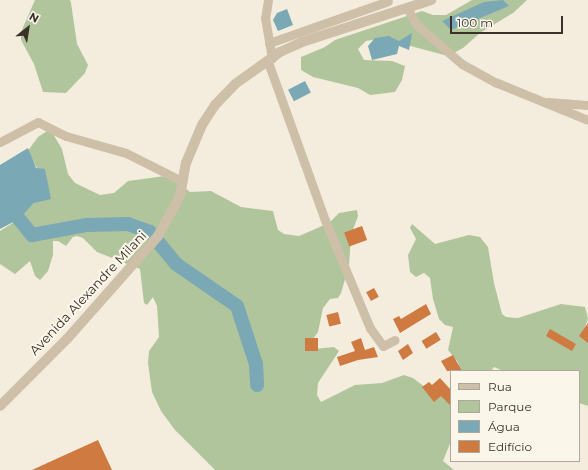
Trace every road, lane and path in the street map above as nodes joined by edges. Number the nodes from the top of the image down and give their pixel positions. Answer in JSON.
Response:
{"nodes":[{"id":1,"x":268,"y":0,"type":"edge"},
{"id":2,"x":431,"y":0,"type":"edge"},
{"id":3,"x":388,"y":1,"type":"edge"},
{"id":4,"x":407,"y":8,"type":"junction"},
{"id":5,"x":269,"y":43,"type":"junction"},
{"id":6,"x":270,"y":60,"type":"junction"},
{"id":7,"x":542,"y":102,"type":"junction"},
{"id":8,"x":588,"y":105,"type":"edge"},
{"id":9,"x":588,"y":120,"type":"edge"},
{"id":10,"x":0,"y":142,"type":"edge"},
{"id":11,"x":182,"y":181,"type":"junction"},
{"id":12,"x":395,"y":340,"type":"dead end"},
{"id":13,"x":0,"y":406,"type":"edge"}],
"edges":[{"from":1,"to":5,"type":"street"},
{"from":2,"to":4,"type":"street","name":"Avenida Alexandre Milani"},
{"from":3,"to":5,"type":"street"},
{"from":4,"to":6,"type":"street","name":"Avenida Alexandre Milani"},
{"from":4,"to":7,"type":"street"},
{"from":5,"to":6,"type":"street"},
{"from":6,"to":11,"type":"street","name":"Avenida Alexandre Milani"},
{"from":6,"to":12,"type":"street"},
{"from":7,"to":8,"type":"street"},
{"from":7,"to":9,"type":"street"},
{"from":10,"to":11,"type":"street"},
{"from":11,"to":13,"type":"street","name":"Avenida Alexandre Milani"}]}
